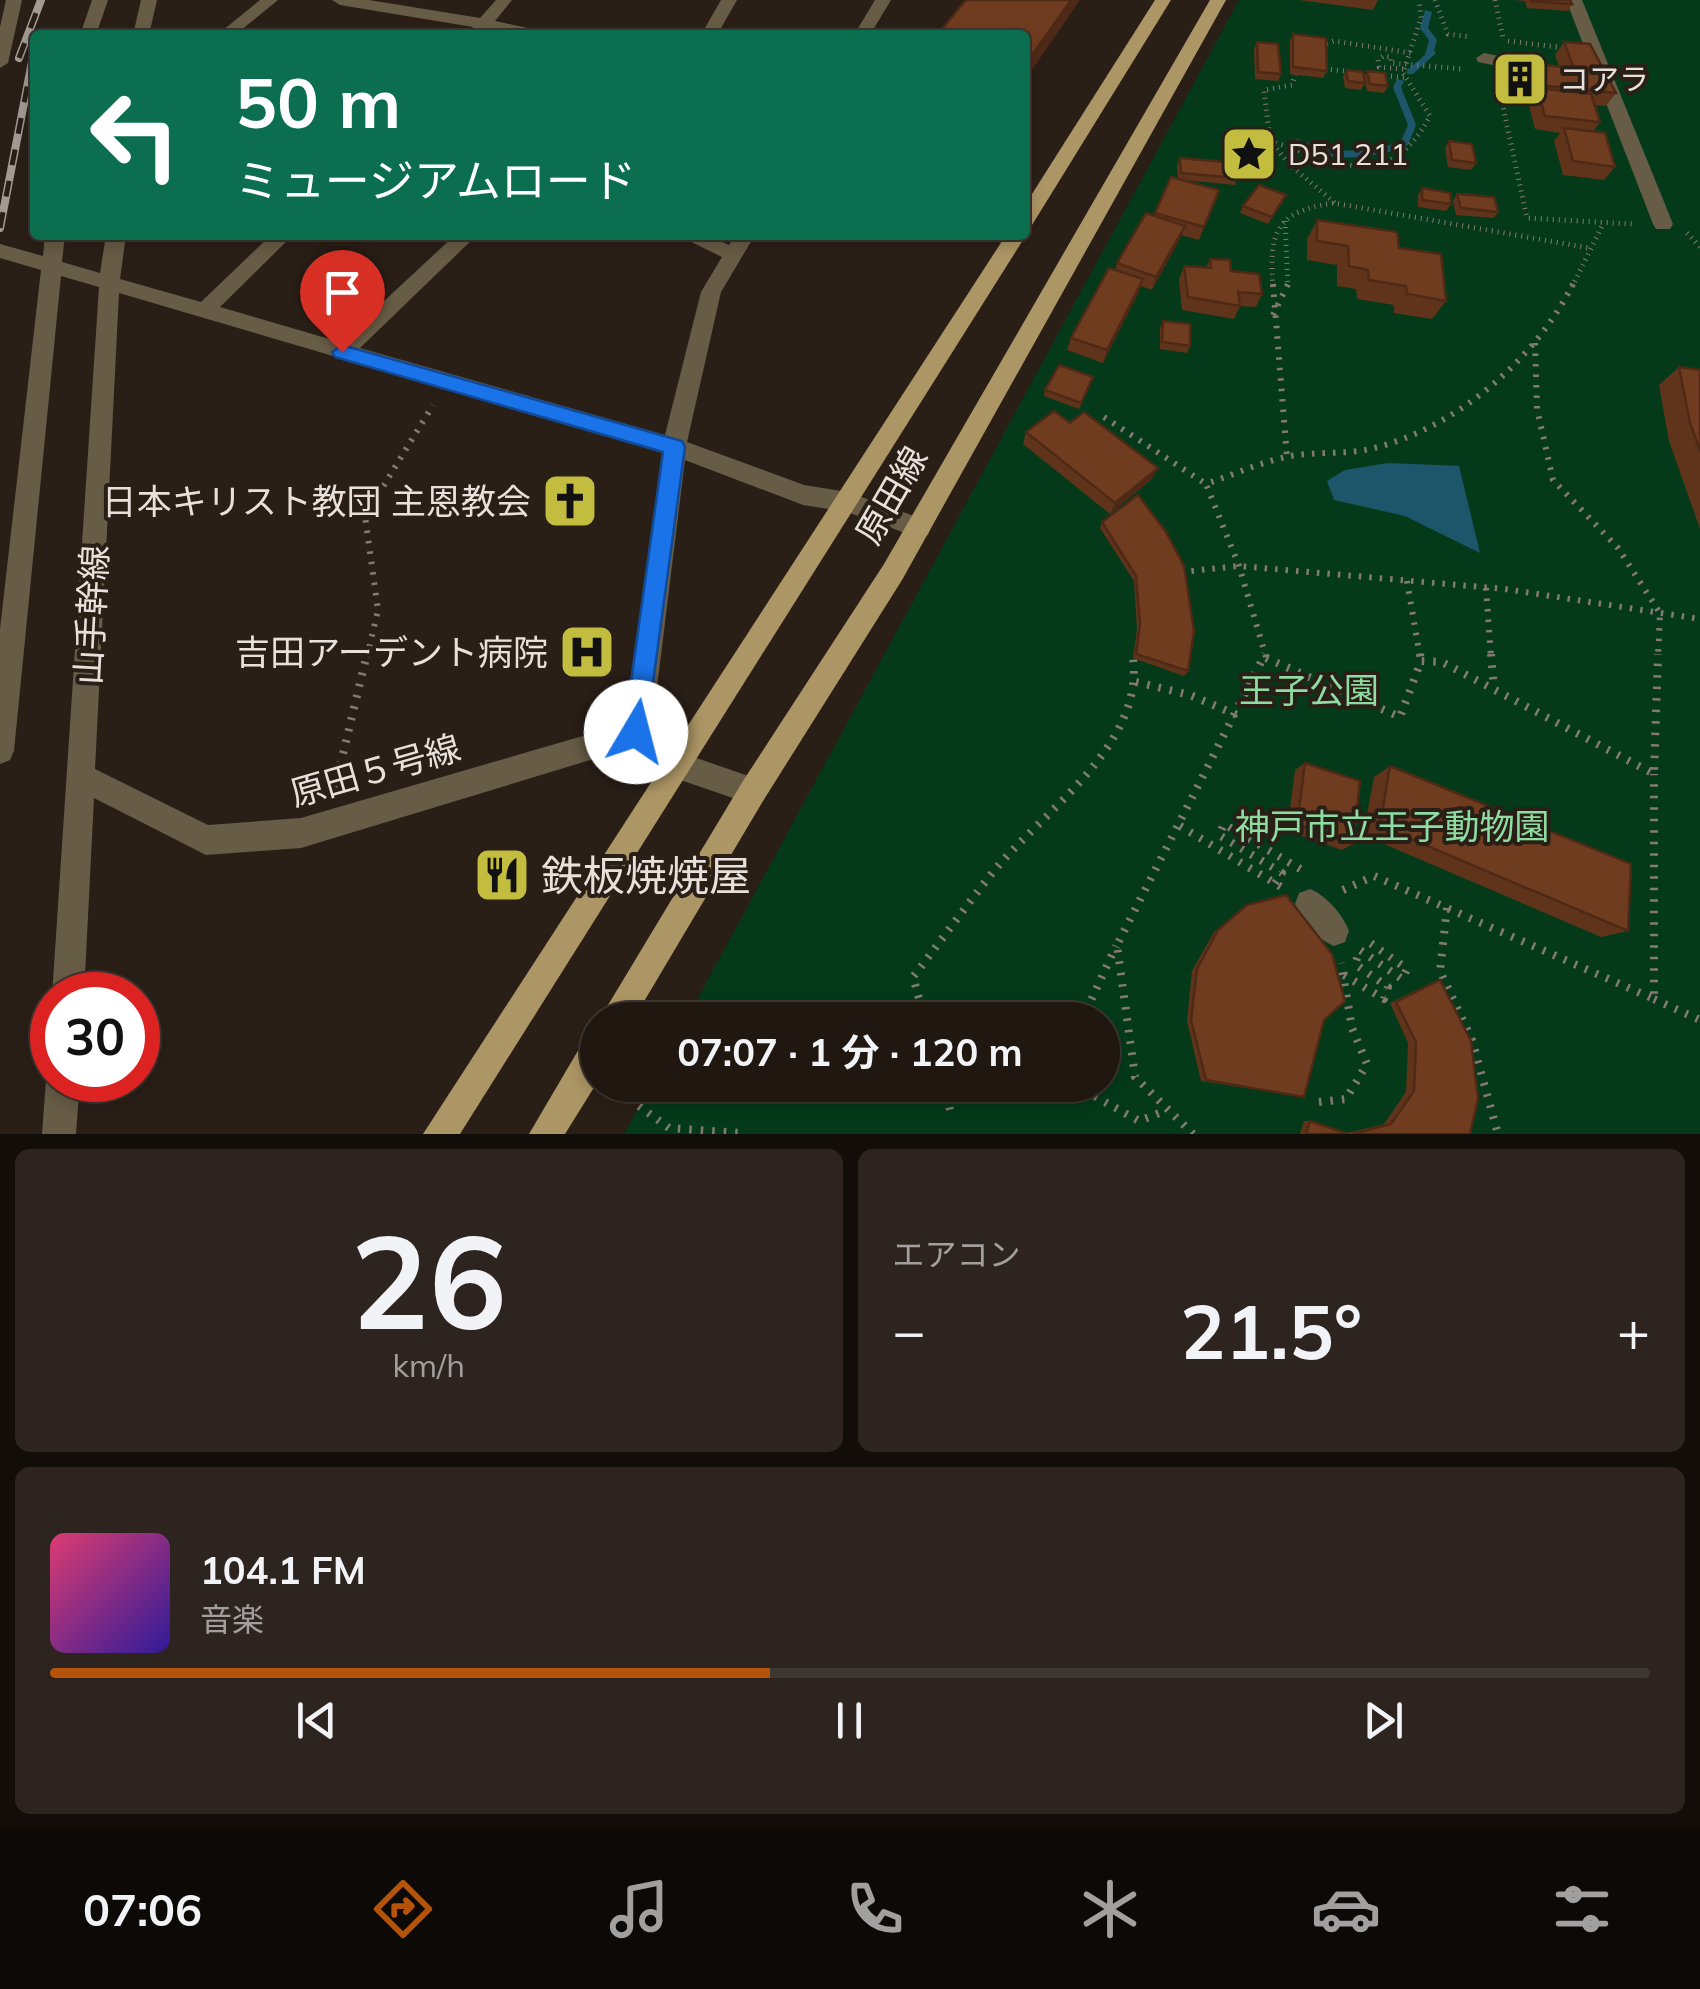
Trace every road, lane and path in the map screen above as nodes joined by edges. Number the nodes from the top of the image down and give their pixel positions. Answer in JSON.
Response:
{"nodes":[{"id":1,"x":14,"y":0,"type":"edge"},
{"id":2,"x":100,"y":0,"type":"edge"},
{"id":3,"x":149,"y":0,"type":"edge"},
{"id":4,"x":270,"y":0,"type":"edge"},
{"id":5,"x":340,"y":0,"type":"edge"},
{"id":6,"x":504,"y":0,"type":"edge"},
{"id":7,"x":730,"y":0,"type":"edge"},
{"id":8,"x":884,"y":0,"type":"edge"},
{"id":9,"x":1163,"y":0,"type":"edge"},
{"id":10,"x":1218,"y":0,"type":"edge"},
{"id":11,"x":1420,"y":0,"type":"edge"},
{"id":12,"x":1495,"y":0,"type":"edge"},
{"id":13,"x":1574,"y":0,"type":"edge"},
{"id":14,"x":90,"y":30,"type":"edge"},
{"id":15,"x":142,"y":30,"type":"edge"},
{"id":16,"x":231,"y":30,"type":"edge"},
{"id":17,"x":479,"y":30,"type":"edge"},
{"id":18,"x":712,"y":30,"type":"edge"},
{"id":19,"x":865,"y":30,"type":"edge"},
{"id":20,"x":1504,"y":40,"type":"dead end"},
{"id":21,"x":1318,"y":46,"type":"edge"},
{"id":22,"x":1411,"y":53,"type":"junction"},
{"id":23,"x":1489,"y":59,"type":"dead end"},
{"id":24,"x":0,"y":63,"type":"edge"},
{"id":25,"x":1298,"y":66,"type":"edge"},
{"id":26,"x":1316,"y":68,"type":"edge"},
{"id":27,"x":1461,"y":68,"type":"dead end"},
{"id":28,"x":1404,"y":70,"type":"junction"},
{"id":29,"x":1352,"y":72,"type":"edge"},
{"id":30,"x":1370,"y":74,"type":"edge"},
{"id":31,"x":1406,"y":78,"type":"junction"},
{"id":32,"x":1270,"y":141,"type":"junction"},
{"id":33,"x":1336,"y":203,"type":"junction"},
{"id":34,"x":1030,"y":212,"type":"edge"},
{"id":35,"x":1527,"y":218,"type":"junction"},
{"id":36,"x":1284,"y":220,"type":"junction"},
{"id":37,"x":1603,"y":224,"type":"junction"},
{"id":38,"x":1664,"y":224,"type":"junction"},
{"id":39,"x":1530,"y":237,"type":"junction"},
{"id":40,"x":55,"y":240,"type":"edge"},
{"id":41,"x":115,"y":240,"type":"edge"},
{"id":42,"x":279,"y":240,"type":"edge"},
{"id":43,"x":463,"y":240,"type":"edge"},
{"id":44,"x":713,"y":240,"type":"edge"},
{"id":45,"x":1013,"y":240,"type":"edge"},
{"id":46,"x":740,"y":245,"type":"edge"},
{"id":47,"x":1700,"y":247,"type":"edge"},
{"id":48,"x":1589,"y":248,"type":"junction"},
{"id":49,"x":0,"y":251,"type":"edge"},
{"id":50,"x":52,"y":266,"type":"junction"},
{"id":51,"x":108,"y":284,"type":"junction"},
{"id":52,"x":202,"y":312,"type":"junction"},
{"id":53,"x":1273,"y":316,"type":"junction"},
{"id":54,"x":1535,"y":341,"type":"junction"},
{"id":55,"x":342,"y":352,"type":"junction"},
{"id":56,"x":436,"y":399,"type":"dead end"},
{"id":57,"x":1104,"y":416,"type":"dead end"},
{"id":58,"x":674,"y":447,"type":"junction"},
{"id":59,"x":1287,"y":458,"type":"junction"},
{"id":60,"x":1206,"y":484,"type":"junction"},
{"id":61,"x":848,"y":502,"type":"junction"},
{"id":62,"x":919,"y":528,"type":"junction"},
{"id":63,"x":1239,"y":566,"type":"junction"},
{"id":64,"x":1180,"y":572,"type":"edge"},
{"id":65,"x":1408,"y":581,"type":"junction"},
{"id":66,"x":1486,"y":588,"type":"junction"},
{"id":67,"x":1660,"y":613,"type":"junction"},
{"id":68,"x":1700,"y":619,"type":"edge"},
{"id":69,"x":1133,"y":658,"type":"edge"},
{"id":70,"x":1266,"y":658,"type":"junction"},
{"id":71,"x":1420,"y":660,"type":"junction"},
{"id":72,"x":1136,"y":682,"type":"junction"},
{"id":73,"x":1494,"y":689,"type":"junction"},
{"id":74,"x":1237,"y":715,"type":"junction"},
{"id":75,"x":636,"y":732,"type":"junction"},
{"id":76,"x":0,"y":751,"type":"edge"},
{"id":77,"x":676,"y":765,"type":"junction"},
{"id":78,"x":1654,"y":774,"type":"junction"},
{"id":79,"x":81,"y":777,"type":"junction"},
{"id":80,"x":753,"y":791,"type":"junction"},
{"id":81,"x":1180,"y":826,"type":"junction"},
{"id":82,"x":322,"y":827,"type":"junction"},
{"id":83,"x":1307,"y":872,"type":"dead end"},
{"id":84,"x":1340,"y":892,"type":"junction"},
{"id":85,"x":1317,"y":893,"type":"junction"},
{"id":86,"x":1447,"y":908,"type":"junction"},
{"id":87,"x":1334,"y":931,"type":"joint"},
{"id":88,"x":1116,"y":945,"type":"junction"},
{"id":89,"x":69,"y":972,"type":"edge"},
{"id":90,"x":1654,"y":999,"type":"junction"},
{"id":91,"x":626,"y":1002,"type":"edge"},
{"id":92,"x":921,"y":1002,"type":"edge"},
{"id":93,"x":1090,"y":1002,"type":"edge"},
{"id":94,"x":1700,"y":1020,"type":"edge"},
{"id":95,"x":580,"y":1078,"type":"edge"},
{"id":96,"x":61,"y":1102,"type":"edge"},
{"id":97,"x":946,"y":1102,"type":"edge"},
{"id":98,"x":1105,"y":1102,"type":"edge"},
{"id":99,"x":1320,"y":1102,"type":"dead end"},
{"id":100,"x":639,"y":1106,"type":"dead end"},
{"id":101,"x":1168,"y":1110,"type":"junction"},
{"id":102,"x":951,"y":1114,"type":"dead end"},
{"id":103,"x":740,"y":1133,"type":"edge"},
{"id":104,"x":59,"y":1134,"type":"edge"},
{"id":105,"x":440,"y":1134,"type":"edge"},
{"id":106,"x":546,"y":1134,"type":"edge"},
{"id":107,"x":1194,"y":1134,"type":"edge"},
{"id":108,"x":1498,"y":1134,"type":"edge"}],
"edges":[{"from":1,"to":24,"type":"street"},
{"from":2,"to":14,"type":"street"},
{"from":3,"to":15,"type":"street"},
{"from":4,"to":16,"type":"street"},
{"from":5,"to":17,"type":"street"},
{"from":6,"to":17,"type":"street"},
{"from":7,"to":18,"type":"street"},
{"from":8,"to":19,"type":"street"},
{"from":9,"to":34,"type":"main road"},
{"from":10,"to":62,"type":"main road","name":"原田線"},
{"from":11,"to":22,"type":"path"},
{"from":12,"to":20,"type":"path"},
{"from":13,"to":38,"type":"street"},
{"from":21,"to":22,"type":"path"},
{"from":22,"to":28,"type":"path"},
{"from":23,"to":35,"type":"path"},
{"from":25,"to":32,"type":"path"},
{"from":26,"to":29,"type":"path"},
{"from":27,"to":28,"type":"path"},
{"from":28,"to":31,"type":"path"},
{"from":30,"to":31,"type":"path"},
{"from":31,"to":32,"type":"path"},
{"from":32,"to":33,"type":"path"},
{"from":33,"to":36,"type":"path"},
{"from":33,"to":39,"type":"path"},
{"from":35,"to":37,"type":"path"},
{"from":35,"to":39,"type":"path"},
{"from":36,"to":53,"type":"path"},
{"from":36,"to":53,"type":"path"},
{"from":37,"to":38,"type":"path"},
{"from":37,"to":48,"type":"path"},
{"from":38,"to":47,"type":"path"},
{"from":39,"to":48,"type":"path"},
{"from":40,"to":50,"type":"street","name":"山手幹線"},
{"from":41,"to":51,"type":"street","name":"山手幹線"},
{"from":42,"to":52,"type":"street"},
{"from":43,"to":55,"type":"street"},
{"from":44,"to":46,"type":"street"},
{"from":45,"to":61,"type":"main road","name":"原田線"},
{"from":46,"to":58,"type":"street"},
{"from":48,"to":54,"type":"path"},
{"from":49,"to":50,"type":"street"},
{"from":50,"to":51,"type":"street"},
{"from":50,"to":76,"type":"street","name":"山手幹線"},
{"from":51,"to":52,"type":"street"},
{"from":51,"to":79,"type":"street","name":"山手幹線"},
{"from":52,"to":55,"type":"street"},
{"from":53,"to":59,"type":"path"},
{"from":54,"to":59,"type":"path"},
{"from":54,"to":67,"type":"path"},
{"from":55,"to":58,"type":"street"},
{"from":56,"to":82,"type":"path"},
{"from":57,"to":60,"type":"path"},
{"from":58,"to":61,"type":"street"},
{"from":58,"to":75,"type":"street"},
{"from":59,"to":60,"type":"path"},
{"from":60,"to":63,"type":"path"},
{"from":61,"to":62,"type":"street"},
{"from":61,"to":77,"type":"main road","name":"原田線"},
{"from":62,"to":80,"type":"main road","name":"原田線"},
{"from":63,"to":64,"type":"path"},
{"from":63,"to":65,"type":"path"},
{"from":63,"to":70,"type":"path"},
{"from":65,"to":66,"type":"path"},
{"from":65,"to":71,"type":"path"},
{"from":66,"to":67,"type":"path"},
{"from":66,"to":73,"type":"path"},
{"from":67,"to":68,"type":"path"},
{"from":67,"to":78,"type":"path"},
{"from":69,"to":72,"type":"path"},
{"from":70,"to":71,"type":"path"},
{"from":70,"to":74,"type":"path"},
{"from":71,"to":73,"type":"path"},
{"from":72,"to":74,"type":"path"},
{"from":72,"to":92,"type":"path"},
{"from":73,"to":78,"type":"path"},
{"from":74,"to":81,"type":"path"},
{"from":75,"to":77,"type":"street"},
{"from":75,"to":82,"type":"street","name":"原田５号線"},
{"from":77,"to":80,"type":"street"},
{"from":77,"to":105,"type":"main road","name":"原田線"},
{"from":78,"to":90,"type":"path"},
{"from":79,"to":82,"type":"street","name":"原田５号線"},
{"from":79,"to":89,"type":"street","name":"山手幹線"},
{"from":80,"to":91,"type":"main road","name":"原田線"},
{"from":81,"to":83,"type":"path"},
{"from":81,"to":88,"type":"path"},
{"from":84,"to":85,"type":"path"},
{"from":84,"to":85,"type":"path"},
{"from":84,"to":86,"type":"path"},
{"from":85,"to":87,"type":"street"},
{"from":86,"to":90,"type":"path"},
{"from":86,"to":108,"type":"path"},
{"from":87,"to":99,"type":"path"},
{"from":88,"to":93,"type":"path"},
{"from":88,"to":101,"type":"path"},
{"from":90,"to":94,"type":"path"},
{"from":95,"to":106,"type":"main road"},
{"from":96,"to":104,"type":"street"},
{"from":97,"to":102,"type":"path"},
{"from":98,"to":101,"type":"path"},
{"from":100,"to":103,"type":"path"},
{"from":101,"to":107,"type":"path"}]}
